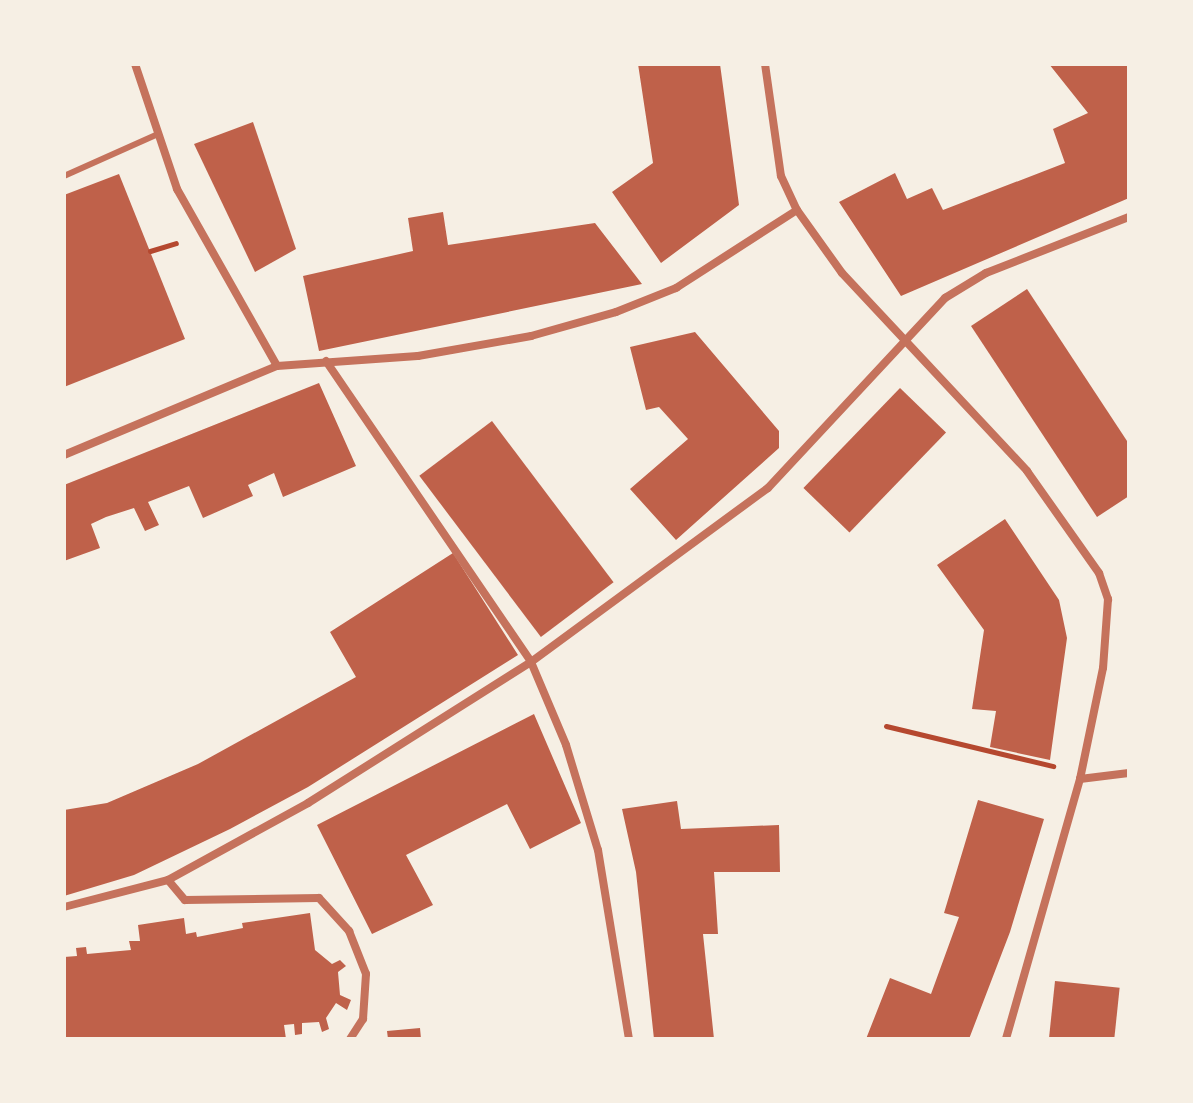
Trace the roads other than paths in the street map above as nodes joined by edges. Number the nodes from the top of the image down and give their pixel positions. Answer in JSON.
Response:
{"nodes":[{"id":1,"x":135,"y":64,"type":"edge"},
{"id":2,"x":765,"y":64,"type":"edge"},
{"id":3,"x":158,"y":134,"type":"junction"},
{"id":4,"x":64,"y":176,"type":"edge"},
{"id":5,"x":797,"y":210,"type":"junction"},
{"id":6,"x":1129,"y":217,"type":"edge"},
{"id":7,"x":904,"y":342,"type":"junction"},
{"id":8,"x":326,"y":361,"type":"junction"},
{"id":9,"x":277,"y":366,"type":"junction"},
{"id":10,"x":64,"y":455,"type":"edge"},
{"id":11,"x":531,"y":662,"type":"junction"},
{"id":12,"x":1129,"y":773,"type":"edge"},
{"id":13,"x":1080,"y":779,"type":"junction"},
{"id":14,"x":168,"y":880,"type":"junction"},
{"id":15,"x":64,"y":907,"type":"edge"},
{"id":16,"x":350,"y":1039,"type":"edge"},
{"id":17,"x":629,"y":1039,"type":"edge"},
{"id":18,"x":1006,"y":1039,"type":"edge"}],
"edges":[{"from":1,"to":3,"type":"street"},
{"from":2,"to":5,"type":"street"},
{"from":3,"to":4,"type":"lane"},
{"from":3,"to":9,"type":"street"},
{"from":5,"to":7,"type":"street"},
{"from":5,"to":8,"type":"street"},
{"from":6,"to":7,"type":"street"},
{"from":7,"to":11,"type":"street"},
{"from":7,"to":13,"type":"street"},
{"from":8,"to":9,"type":"street"},
{"from":8,"to":11,"type":"street"},
{"from":9,"to":10,"type":"street"},
{"from":11,"to":14,"type":"street"},
{"from":11,"to":17,"type":"street"},
{"from":12,"to":13,"type":"street"},
{"from":13,"to":18,"type":"street"},
{"from":14,"to":15,"type":"street"},
{"from":14,"to":16,"type":"street"}]}
